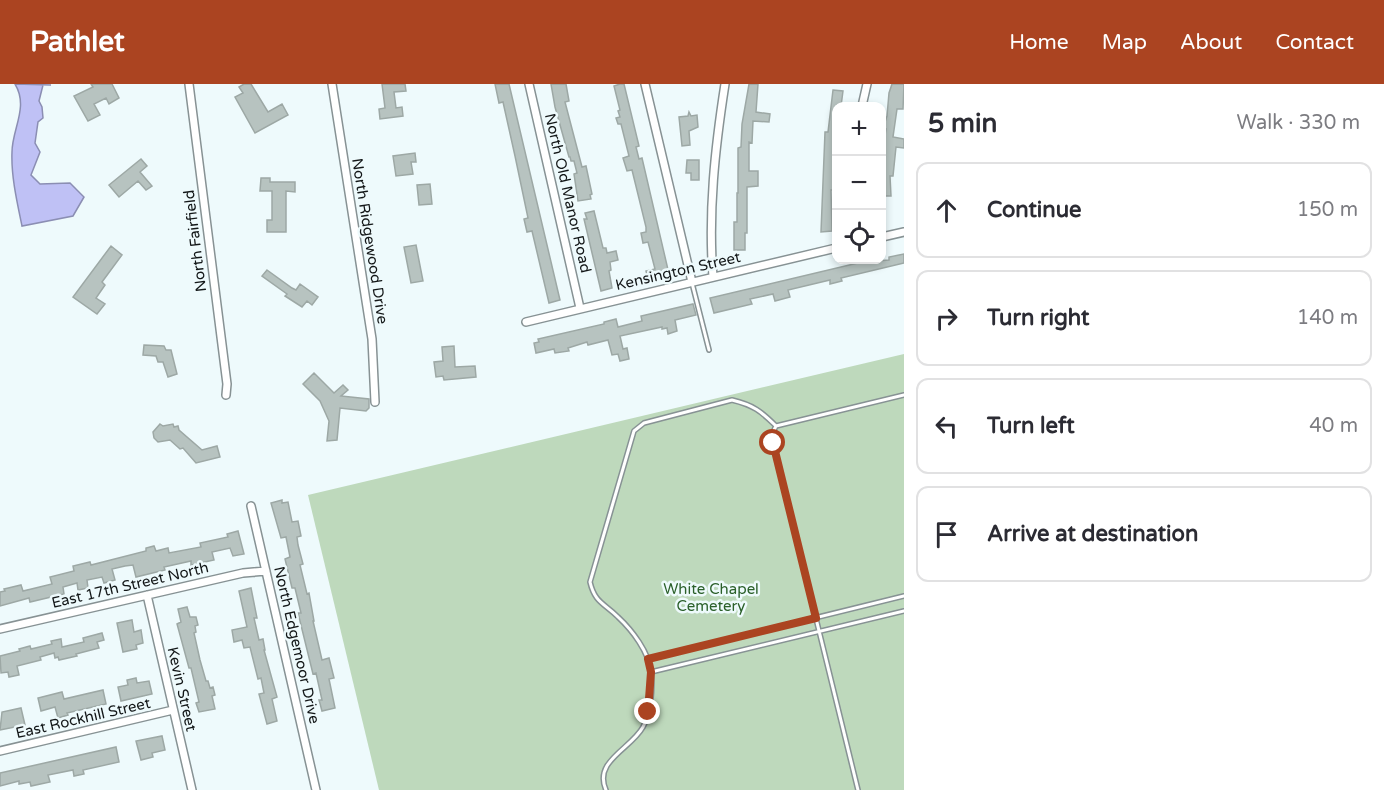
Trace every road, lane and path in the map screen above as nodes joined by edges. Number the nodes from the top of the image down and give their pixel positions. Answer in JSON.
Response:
{"nodes":[{"id":1,"x":189,"y":84,"type":"edge"},
{"id":2,"x":332,"y":84,"type":"edge"},
{"id":3,"x":529,"y":84,"type":"edge"},
{"id":4,"x":645,"y":84,"type":"edge"},
{"id":5,"x":725,"y":84,"type":"edge"},
{"id":6,"x":867,"y":84,"type":"edge"},
{"id":7,"x":863,"y":102,"type":"edge"},
{"id":8,"x":904,"y":232,"type":"edge"},
{"id":9,"x":886,"y":236,"type":"edge"},
{"id":10,"x":832,"y":249,"type":"edge"},
{"id":11,"x":713,"y":277,"type":"junction"},
{"id":12,"x":692,"y":282,"type":"junction"},
{"id":13,"x":580,"y":308,"type":"junction"},
{"id":14,"x":526,"y":322,"type":"dead end"},
{"id":15,"x":709,"y":350,"type":"dead end"},
{"id":16,"x":226,"y":395,"type":"dead end"},
{"id":17,"x":904,"y":395,"type":"edge"},
{"id":18,"x":375,"y":402,"type":"dead end"},
{"id":19,"x":776,"y":426,"type":"junction"},
{"id":20,"x":251,"y":506,"type":"dead end"},
{"id":21,"x":266,"y":571,"type":"junction"},
{"id":22,"x":147,"y":595,"type":"junction"},
{"id":23,"x":904,"y":596,"type":"edge"},
{"id":24,"x":904,"y":611,"type":"edge"},
{"id":25,"x":816,"y":618,"type":"junction"},
{"id":26,"x":0,"y":629,"type":"edge"},
{"id":27,"x":820,"y":631,"type":"junction"},
{"id":28,"x":648,"y":659,"type":"junction"},
{"id":29,"x":651,"y":672,"type":"junction"},
{"id":30,"x":173,"y":710,"type":"junction"},
{"id":31,"x":0,"y":751,"type":"edge"},
{"id":32,"x":192,"y":790,"type":"edge"},
{"id":33,"x":316,"y":790,"type":"edge"},
{"id":34,"x":606,"y":790,"type":"edge"},
{"id":35,"x":858,"y":790,"type":"edge"}],
"edges":[{"from":1,"to":16,"type":"street","name":"North Fairfield"},
{"from":2,"to":18,"type":"street","name":"North Ridgewood Drive"},
{"from":3,"to":13,"type":"street","name":"North Old Manor Road"},
{"from":4,"to":12,"type":"street"},
{"from":5,"to":11,"type":"street"},
{"from":6,"to":7,"type":"street"},
{"from":8,"to":9,"type":"street"},
{"from":10,"to":11,"type":"street","name":"Kensington Street"},
{"from":11,"to":12,"type":"street","name":"Kensington Street"},
{"from":12,"to":13,"type":"street","name":"Kensington Street"},
{"from":12,"to":15,"type":"lane"},
{"from":13,"to":14,"type":"street","name":"Kensington Street"},
{"from":17,"to":19,"type":"lane"},
{"from":19,"to":25,"type":"lane"},
{"from":19,"to":28,"type":"lane"},
{"from":20,"to":21,"type":"street","name":"North Edgemoor Drive"},
{"from":21,"to":22,"type":"street","name":"East 17th Street North"},
{"from":21,"to":33,"type":"street","name":"North Edgemoor Drive"},
{"from":22,"to":26,"type":"street","name":"East 17th Street North"},
{"from":22,"to":30,"type":"street","name":"Kevin Street"},
{"from":23,"to":25,"type":"lane"},
{"from":24,"to":27,"type":"lane"},
{"from":25,"to":27,"type":"lane"},
{"from":25,"to":28,"type":"lane"},
{"from":27,"to":29,"type":"lane"},
{"from":27,"to":35,"type":"lane"},
{"from":28,"to":29,"type":"lane"},
{"from":29,"to":34,"type":"lane"},
{"from":30,"to":31,"type":"street","name":"East Rockhill Street"},
{"from":30,"to":32,"type":"street","name":"Kevin Street"}]}
